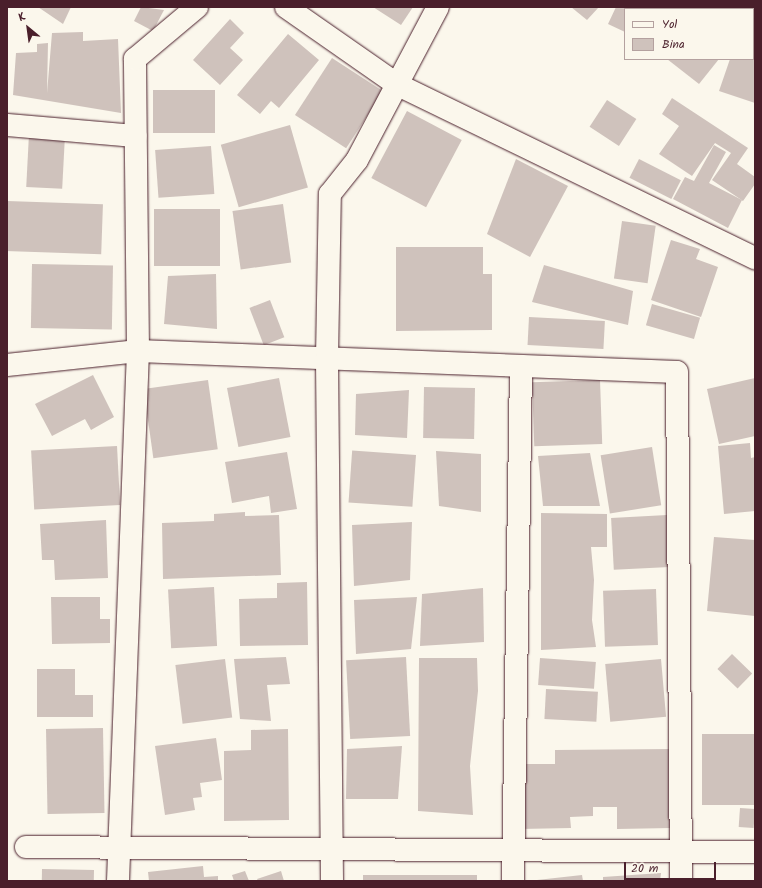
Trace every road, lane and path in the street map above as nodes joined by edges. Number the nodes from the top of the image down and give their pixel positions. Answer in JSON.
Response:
{"nodes":[{"id":1,"x":196,"y":7,"type":"edge"},
{"id":2,"x":286,"y":7,"type":"edge"},
{"id":3,"x":438,"y":7,"type":"edge"},
{"id":4,"x":398,"y":85,"type":"junction"},
{"id":5,"x":7,"y":125,"type":"edge"},
{"id":6,"x":136,"y":136,"type":"junction"},
{"id":7,"x":755,"y":258,"type":"edge"},
{"id":8,"x":138,"y":351,"type":"junction"},
{"id":9,"x":327,"y":358,"type":"junction"},
{"id":10,"x":7,"y":366,"type":"edge"},
{"id":11,"x":521,"y":366,"type":"junction"},
{"id":12,"x":26,"y":847,"type":"dead end"},
{"id":13,"x":117,"y":848,"type":"junction"},
{"id":14,"x":332,"y":849,"type":"junction"},
{"id":15,"x":514,"y":850,"type":"junction"},
{"id":16,"x":681,"y":852,"type":"junction"},
{"id":17,"x":755,"y":852,"type":"edge"},
{"id":18,"x":118,"y":881,"type":"edge"},
{"id":19,"x":332,"y":881,"type":"edge"},
{"id":20,"x":513,"y":881,"type":"edge"},
{"id":21,"x":681,"y":881,"type":"edge"}],
"edges":[{"from":1,"to":6,"type":"street"},
{"from":2,"to":4,"type":"street"},
{"from":3,"to":4,"type":"street"},
{"from":4,"to":7,"type":"street"},
{"from":4,"to":9,"type":"street"},
{"from":5,"to":6,"type":"street"},
{"from":6,"to":8,"type":"street"},
{"from":8,"to":9,"type":"street"},
{"from":8,"to":10,"type":"street"},
{"from":8,"to":13,"type":"street"},
{"from":9,"to":11,"type":"street"},
{"from":9,"to":14,"type":"street"},
{"from":11,"to":15,"type":"street"},
{"from":11,"to":16,"type":"street"},
{"from":12,"to":13,"type":"street"},
{"from":13,"to":14,"type":"street"},
{"from":13,"to":18,"type":"street"},
{"from":14,"to":15,"type":"street"},
{"from":14,"to":19,"type":"street"},
{"from":15,"to":16,"type":"street"},
{"from":15,"to":20,"type":"street"},
{"from":16,"to":17,"type":"street"},
{"from":16,"to":21,"type":"street"}]}
